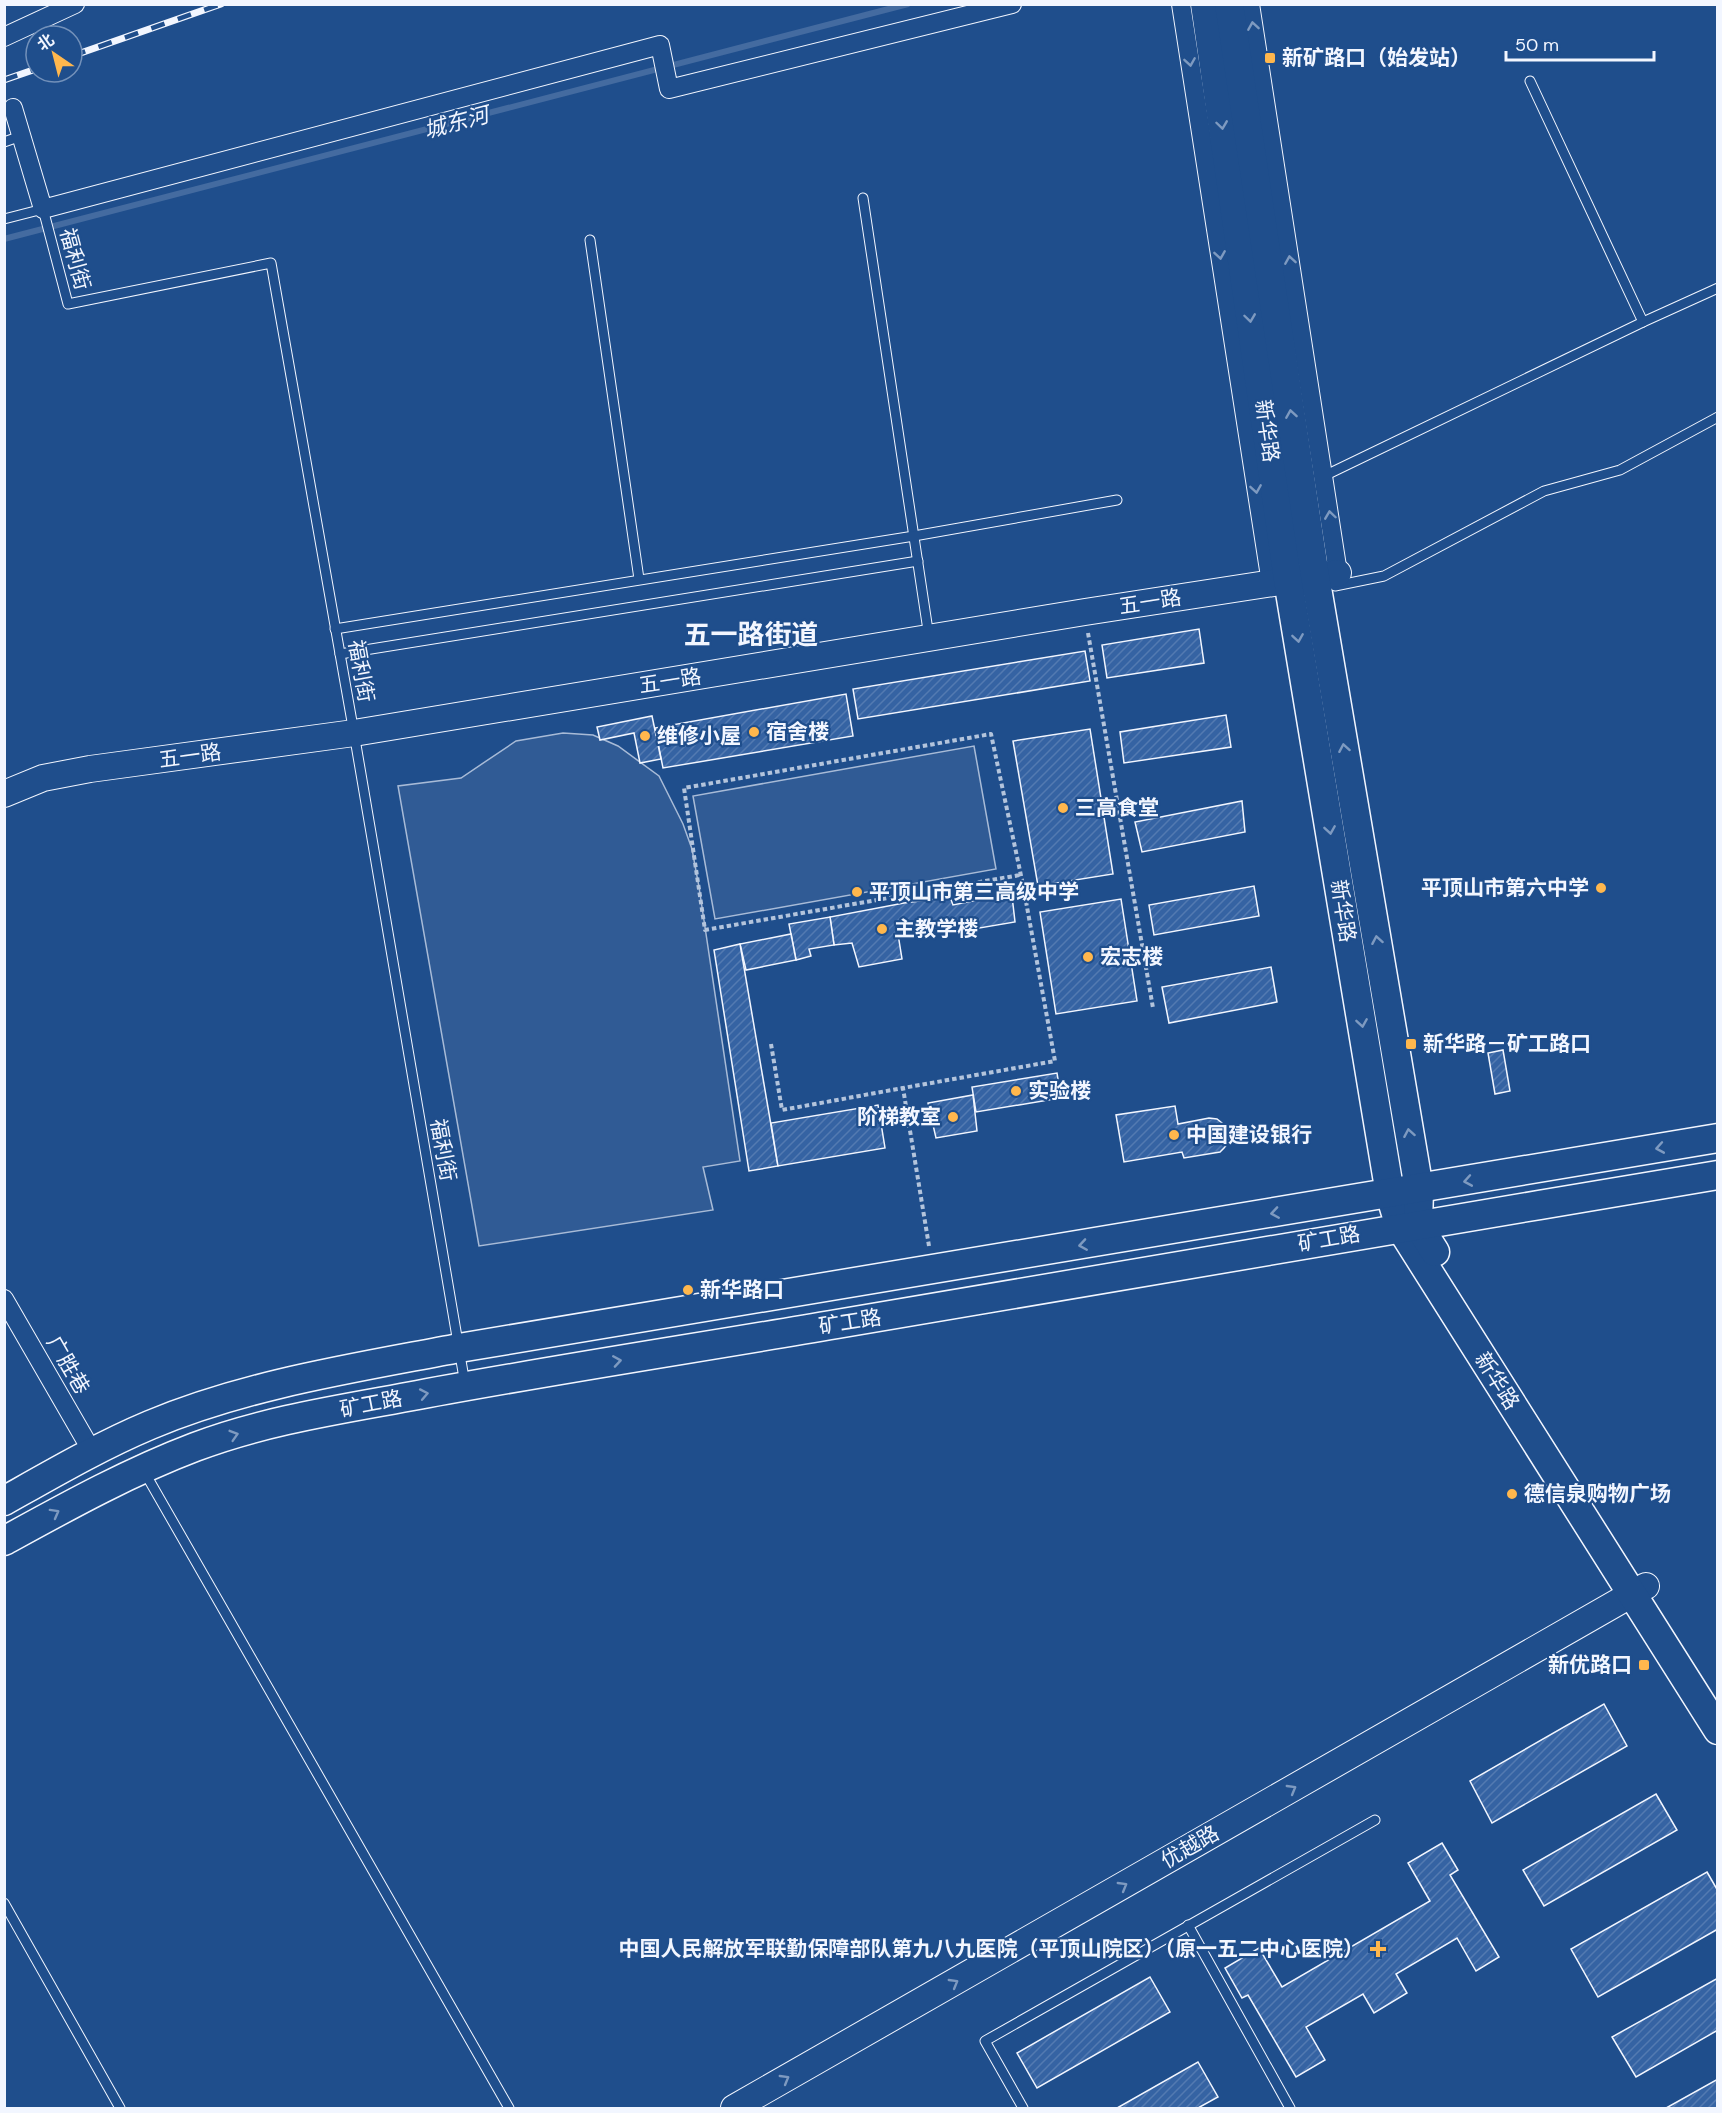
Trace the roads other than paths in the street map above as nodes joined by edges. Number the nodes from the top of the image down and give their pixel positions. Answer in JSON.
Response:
{"nodes":[{"id":1,"x":75,"y":4,"type":"edge"},
{"id":2,"x":1012,"y":4,"type":"edge"},
{"id":3,"x":1181,"y":4,"type":"edge"},
{"id":4,"x":1205,"y":4,"type":"edge"},
{"id":5,"x":1229,"y":4,"type":"edge"},
{"id":6,"x":1250,"y":4,"type":"edge"},
{"id":7,"x":4,"y":37,"type":"edge"},
{"id":8,"x":1530,"y":81,"type":"dead end"},
{"id":9,"x":13,"y":108,"type":"dead end"},
{"id":10,"x":13,"y":139,"type":"edge"},
{"id":11,"x":863,"y":198,"type":"dead end"},
{"id":12,"x":43,"y":209,"type":"junction"},
{"id":13,"x":4,"y":219,"type":"edge"},
{"id":14,"x":590,"y":240,"type":"dead end"},
{"id":15,"x":1718,"y":288,"type":"edge"},
{"id":16,"x":1643,"y":322,"type":"junction"},
{"id":17,"x":1718,"y":417,"type":"edge"},
{"id":18,"x":1324,"y":476,"type":"junction"},
{"id":19,"x":1117,"y":500,"type":"dead end"},
{"id":20,"x":914,"y":536,"type":"junction"},
{"id":21,"x":918,"y":561,"type":"junction"},
{"id":22,"x":639,"y":579,"type":"junction"},
{"id":23,"x":1306,"y":580,"type":"junction"},
{"id":24,"x":335,"y":629,"type":"junction"},
{"id":25,"x":929,"y":638,"type":"junction"},
{"id":26,"x":340,"y":654,"type":"junction"},
{"id":27,"x":354,"y":733,"type":"junction"},
{"id":28,"x":4,"y":794,"type":"edge"},
{"id":29,"x":1718,"y":1138,"type":"edge"},
{"id":30,"x":1718,"y":1175,"type":"edge"},
{"id":31,"x":1419,"y":1189,"type":"junction"},
{"id":32,"x":1390,"y":1194,"type":"junction"},
{"id":33,"x":1409,"y":1226,"type":"junction"},
{"id":34,"x":4,"y":1299,"type":"edge"},
{"id":35,"x":459,"y":1348,"type":"junction"},
{"id":36,"x":465,"y":1386,"type":"junction"},
{"id":37,"x":93,"y":1453,"type":"junction"},
{"id":38,"x":143,"y":1469,"type":"junction"},
{"id":39,"x":4,"y":1501,"type":"edge"},
{"id":40,"x":4,"y":1541,"type":"edge"},
{"id":41,"x":1639,"y":1590,"type":"junction"},
{"id":42,"x":1718,"y":1704,"type":"edge"},
{"id":43,"x":1718,"y":1730,"type":"edge"},
{"id":44,"x":1375,"y":1820,"type":"dead end"},
{"id":45,"x":4,"y":1903,"type":"edge"},
{"id":46,"x":1188,"y":1926,"type":"junction"},
{"id":47,"x":120,"y":2109,"type":"edge"},
{"id":48,"x":509,"y":2109,"type":"edge"},
{"id":49,"x":734,"y":2109,"type":"edge"},
{"id":50,"x":1023,"y":2109,"type":"edge"},
{"id":51,"x":1290,"y":2109,"type":"edge"}],
"edges":[{"from":1,"to":7,"type":"street"},
{"from":2,"to":12,"type":"street"},
{"from":3,"to":23,"type":"street","one_way":true},
{"from":4,"to":23,"type":"main road","name":"新华路","one_way":true},
{"from":23,"to":5,"type":"main road","name":"新华路","one_way":true},
{"from":18,"to":6,"type":"street","one_way":true},
{"from":8,"to":16,"type":"lane"},
{"from":9,"to":10,"type":"street"},
{"from":10,"to":12,"type":"street"},
{"from":11,"to":20,"type":"lane"},
{"from":12,"to":13,"type":"lane"},
{"from":12,"to":24,"type":"lane","name":"福利街"},
{"from":14,"to":22,"type":"lane"},
{"from":15,"to":16,"type":"lane"},
{"from":16,"to":18,"type":"lane"},
{"from":17,"to":23,"type":"lane"},
{"from":23,"to":18,"type":"street","one_way":true},
{"from":19,"to":20,"type":"lane"},
{"from":20,"to":21,"type":"lane"},
{"from":20,"to":22,"type":"lane"},
{"from":21,"to":25,"type":"lane"},
{"from":21,"to":26,"type":"lane"},
{"from":22,"to":24,"type":"lane"},
{"from":23,"to":25,"type":"street","name":"五一路"},
{"from":31,"to":23,"type":"main road","name":"新华路","one_way":true},
{"from":23,"to":32,"type":"main road","name":"新华路","one_way":true},
{"from":24,"to":26,"type":"lane","name":"福利街"},
{"from":25,"to":27,"type":"street","name":"五一路"},
{"from":26,"to":27,"type":"lane","name":"福利街"},
{"from":27,"to":28,"type":"street","name":"五一路"},
{"from":27,"to":35,"type":"lane","name":"福利街"},
{"from":29,"to":31,"type":"main road","name":"矿工路","one_way":true},
{"from":30,"to":33,"type":"main road","name":"矿工路"},
{"from":31,"to":32,"type":"main road","name":"矿工路"},
{"from":31,"to":33,"type":"main road","name":"新华路"},
{"from":32,"to":33,"type":"main road","name":"新华路"},
{"from":32,"to":35,"type":"main road","name":"矿工路","one_way":true},
{"from":36,"to":33,"type":"main road","name":"矿工路","one_way":true},
{"from":33,"to":41,"type":"main road","name":"新华路"},
{"from":34,"to":37,"type":"street","name":"广胜巷"},
{"from":35,"to":36,"type":"lane","name":"福利街"},
{"from":35,"to":37,"type":"main road","name":"矿工路"},
{"from":38,"to":36,"type":"main road","name":"矿工路","one_way":true},
{"from":37,"to":39,"type":"main road","name":"矿工路"},
{"from":40,"to":38,"type":"main road","name":"矿工路","one_way":true},
{"from":38,"to":48,"type":"lane"},
{"from":41,"to":42,"type":"main road","name":"新华路"},
{"from":41,"to":43,"type":"main road","name":"新华路"},
{"from":49,"to":41,"type":"street","name":"优越路","one_way":true},
{"from":44,"to":46,"type":"lane"},
{"from":45,"to":47,"type":"lane"},
{"from":46,"to":50,"type":"lane"},
{"from":46,"to":51,"type":"lane"}]}
